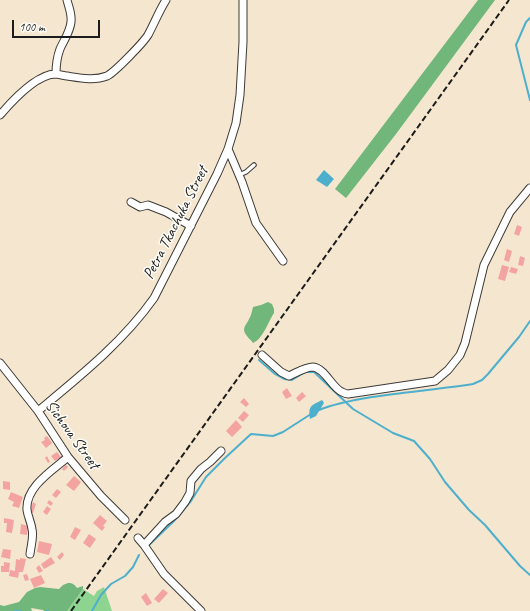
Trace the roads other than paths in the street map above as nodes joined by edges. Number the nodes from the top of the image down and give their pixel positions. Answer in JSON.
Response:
{"nodes":[{"id":1,"x":67,"y":0,"type":"edge"},
{"id":2,"x":166,"y":0,"type":"edge"},
{"id":3,"x":243,"y":0,"type":"edge"},
{"id":4,"x":56,"y":74,"type":"junction"},
{"id":5,"x":0,"y":115,"type":"edge"},
{"id":6,"x":228,"y":149,"type":"junction"},
{"id":7,"x":254,"y":165,"type":"dead end"},
{"id":8,"x":239,"y":175,"type":"junction"},
{"id":9,"x":530,"y":188,"type":"edge"},
{"id":10,"x":131,"y":202,"type":"dead end"},
{"id":11,"x":191,"y":226,"type":"junction"},
{"id":12,"x":283,"y":261,"type":"dead end"},
{"id":13,"x":262,"y":355,"type":"dead end"},
{"id":14,"x":0,"y":363,"type":"edge"},
{"id":15,"x":38,"y":411,"type":"junction"},
{"id":16,"x":221,"y":451,"type":"dead end"},
{"id":17,"x":68,"y":457,"type":"junction"},
{"id":18,"x":125,"y":520,"type":"dead end"},
{"id":19,"x":138,"y":538,"type":"dead end"},
{"id":20,"x":144,"y":545,"type":"junction"},
{"id":21,"x":30,"y":554,"type":"dead end"},
{"id":22,"x":201,"y":611,"type":"edge"}],
"edges":[{"from":1,"to":4,"type":"street"},
{"from":2,"to":4,"type":"street"},
{"from":3,"to":6,"type":"street","name":"Petra Tkachuka Street"},
{"from":4,"to":5,"type":"street"},
{"from":6,"to":8,"type":"street"},
{"from":6,"to":11,"type":"street","name":"Petra Tkachuka Street"},
{"from":7,"to":8,"type":"lane"},
{"from":8,"to":12,"type":"street"},
{"from":9,"to":13,"type":"street"},
{"from":10,"to":11,"type":"street"},
{"from":11,"to":15,"type":"street","name":"Petra Tkachuka Street"},
{"from":14,"to":15,"type":"street","name":"Sichova Street"},
{"from":15,"to":17,"type":"street","name":"Sichova Street"},
{"from":16,"to":20,"type":"street"},
{"from":17,"to":18,"type":"street","name":"Sichova Street"},
{"from":17,"to":21,"type":"street"},
{"from":19,"to":20,"type":"street"},
{"from":20,"to":22,"type":"street"}]}
